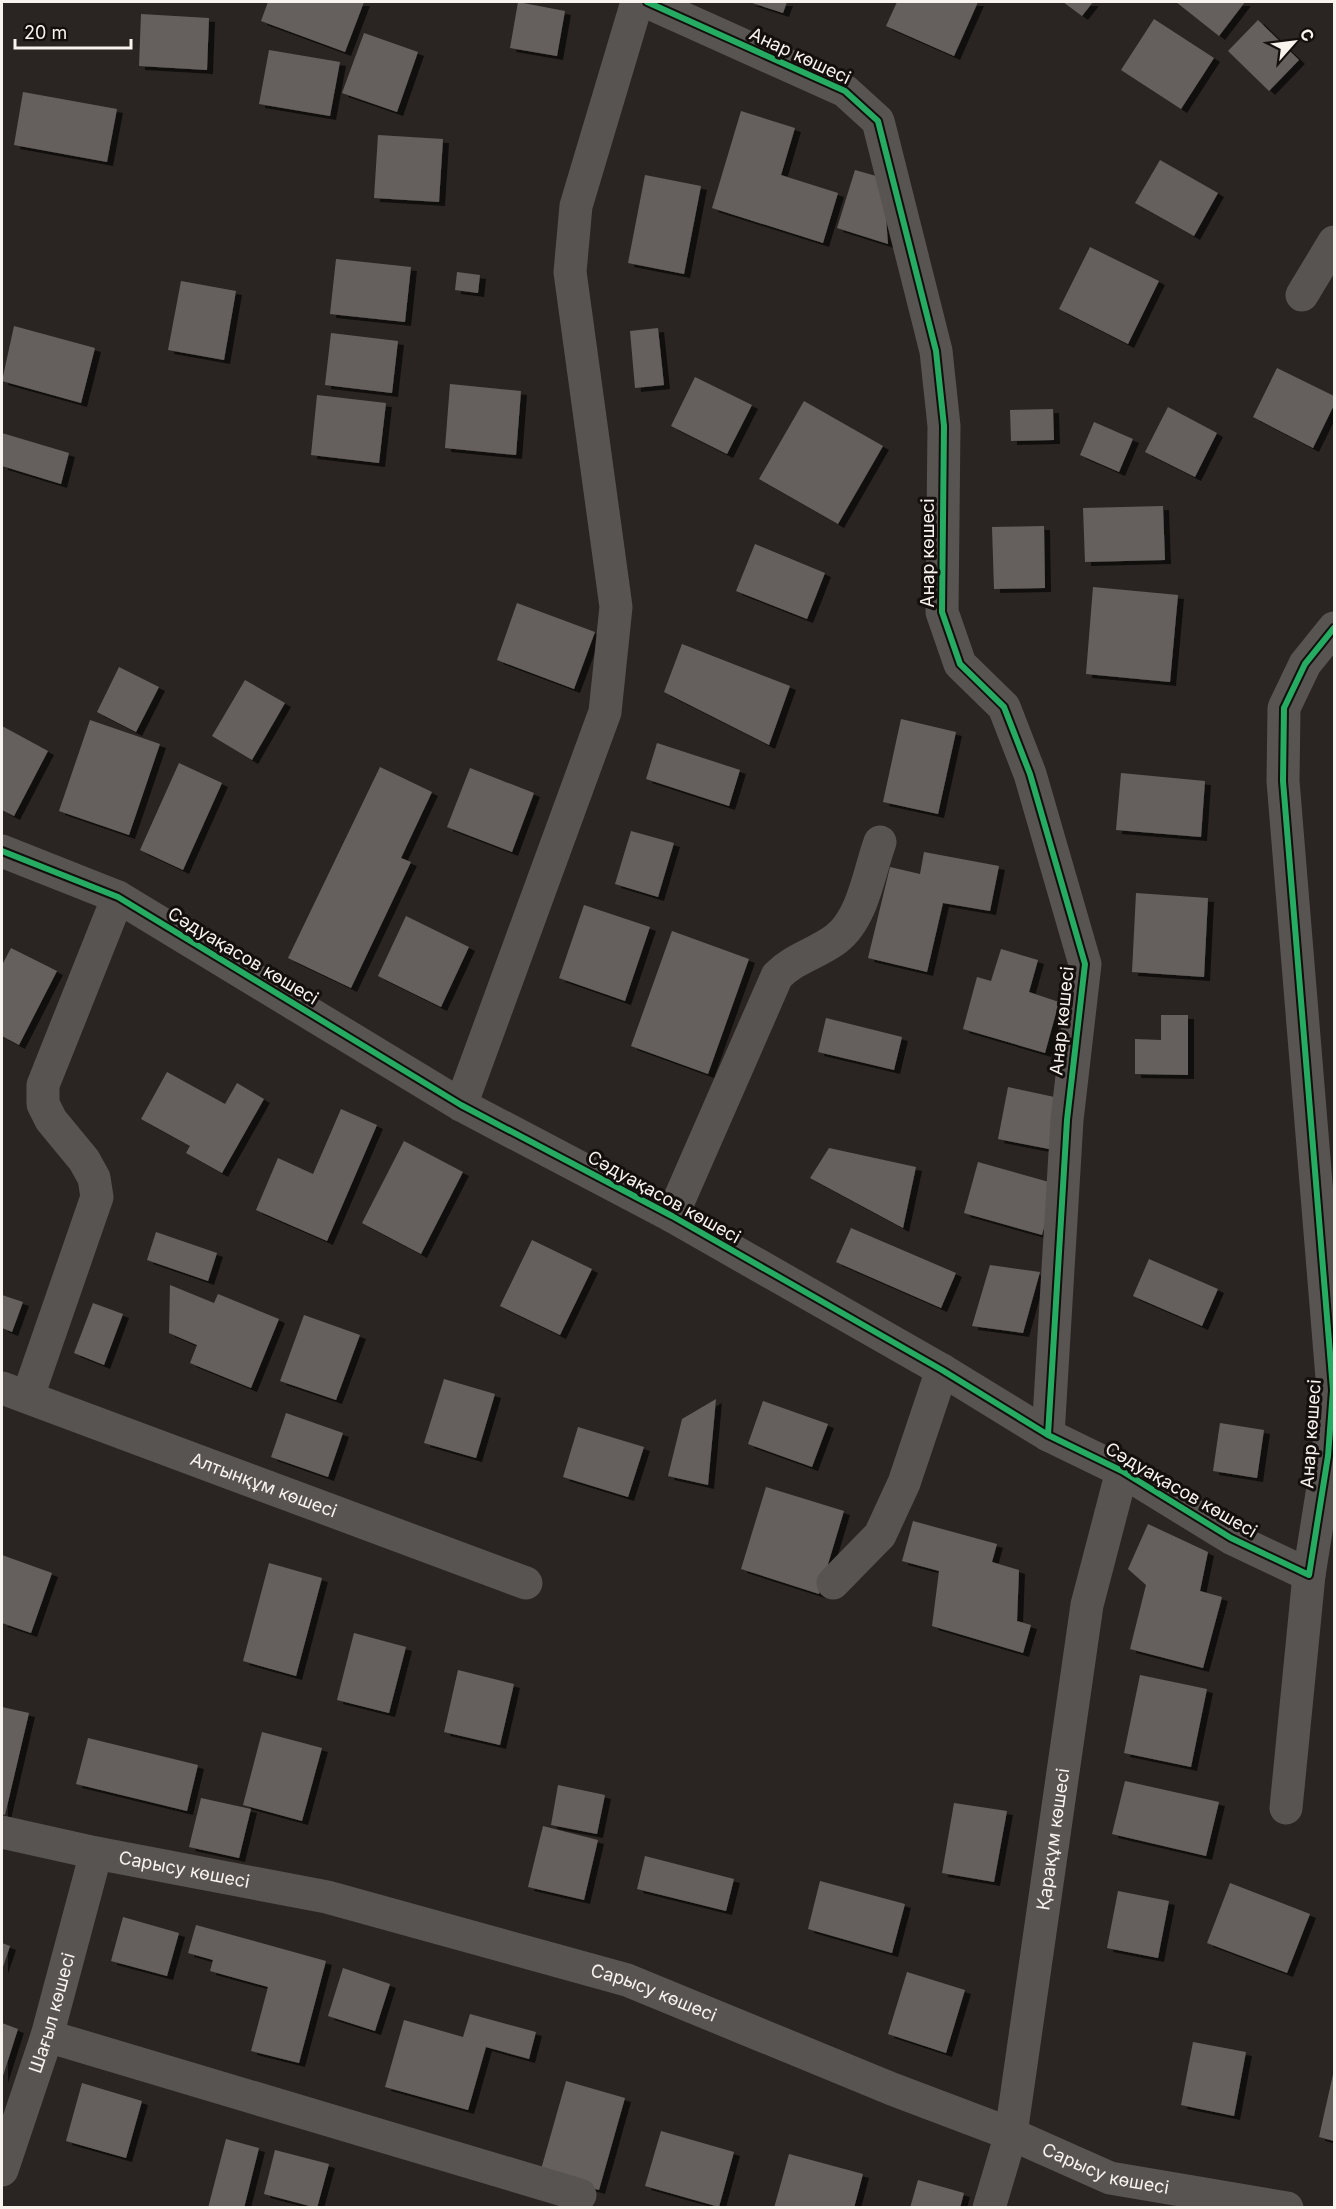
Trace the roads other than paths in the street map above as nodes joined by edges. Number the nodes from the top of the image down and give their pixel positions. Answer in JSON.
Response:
{"nodes":[{"id":1,"x":637,"y":2,"type":"edge"},
{"id":2,"x":647,"y":2,"type":"edge"},
{"id":3,"x":1335,"y":242,"type":"edge"},
{"id":4,"x":1302,"y":295,"type":"dead end"},
{"id":5,"x":1335,"y":627,"type":"edge"},
{"id":6,"x":880,"y":842,"type":"dead end"},
{"id":7,"x":2,"y":851,"type":"edge"},
{"id":8,"x":118,"y":897,"type":"junction"},
{"id":9,"x":461,"y":1105,"type":"junction"},
{"id":10,"x":672,"y":1216,"type":"junction"},
{"id":11,"x":942,"y":1370,"type":"junction"},
{"id":12,"x":15,"y":1392,"type":"edge"},
{"id":13,"x":1048,"y":1435,"type":"junction"},
{"id":14,"x":1122,"y":1471,"type":"junction"},
{"id":15,"x":1309,"y":1575,"type":"junction"},
{"id":16,"x":526,"y":1583,"type":"dead end"},
{"id":17,"x":833,"y":1583,"type":"dead end"},
{"id":18,"x":1286,"y":1808,"type":"dead end"},
{"id":19,"x":2,"y":1832,"type":"edge"},
{"id":20,"x":96,"y":1853,"type":"junction"},
{"id":21,"x":47,"y":2036,"type":"junction"},
{"id":22,"x":1011,"y":2134,"type":"junction"},
{"id":23,"x":2,"y":2170,"type":"edge"},
{"id":24,"x":580,"y":2195,"type":"dead end"},
{"id":25,"x":989,"y":2208,"type":"edge"},
{"id":26,"x":1287,"y":2208,"type":"edge"}],
"edges":[{"from":1,"to":9,"type":"street"},
{"from":2,"to":13,"type":"street","name":"Анар көшесі"},
{"from":3,"to":4,"type":"street"},
{"from":5,"to":15,"type":"street","name":"Анар көшесі"},
{"from":6,"to":10,"type":"street"},
{"from":7,"to":8,"type":"street","name":"Сәдуақасов көшесі"},
{"from":8,"to":9,"type":"street","name":"Сәдуақасов көшесі"},
{"from":8,"to":12,"type":"street"},
{"from":9,"to":10,"type":"street","name":"Сәдуақасов көшесі"},
{"from":10,"to":11,"type":"street","name":"Сәдуақасов көшесі"},
{"from":11,"to":13,"type":"street","name":"Сәдуақасов көшесі"},
{"from":11,"to":17,"type":"street"},
{"from":12,"to":16,"type":"street","name":"Алтынқұм көшесі"},
{"from":13,"to":14,"type":"street","name":"Сәдуақасов көшесі"},
{"from":14,"to":15,"type":"street","name":"Сәдуақасов көшесі"},
{"from":14,"to":22,"type":"street","name":"Қарақұм көшесі"},
{"from":15,"to":18,"type":"street","name":"Анар көшесі"},
{"from":19,"to":20,"type":"street","name":"Сарысу көшесі"},
{"from":20,"to":21,"type":"street","name":"Шағыл көшесі"},
{"from":20,"to":22,"type":"street","name":"Сарысу көшесі"},
{"from":21,"to":23,"type":"street","name":"Шағыл көшесі"},
{"from":21,"to":24,"type":"street"},
{"from":22,"to":25,"type":"street","name":"Қарақұм көшесі"},
{"from":22,"to":26,"type":"street","name":"Сарысу көшесі"}]}
